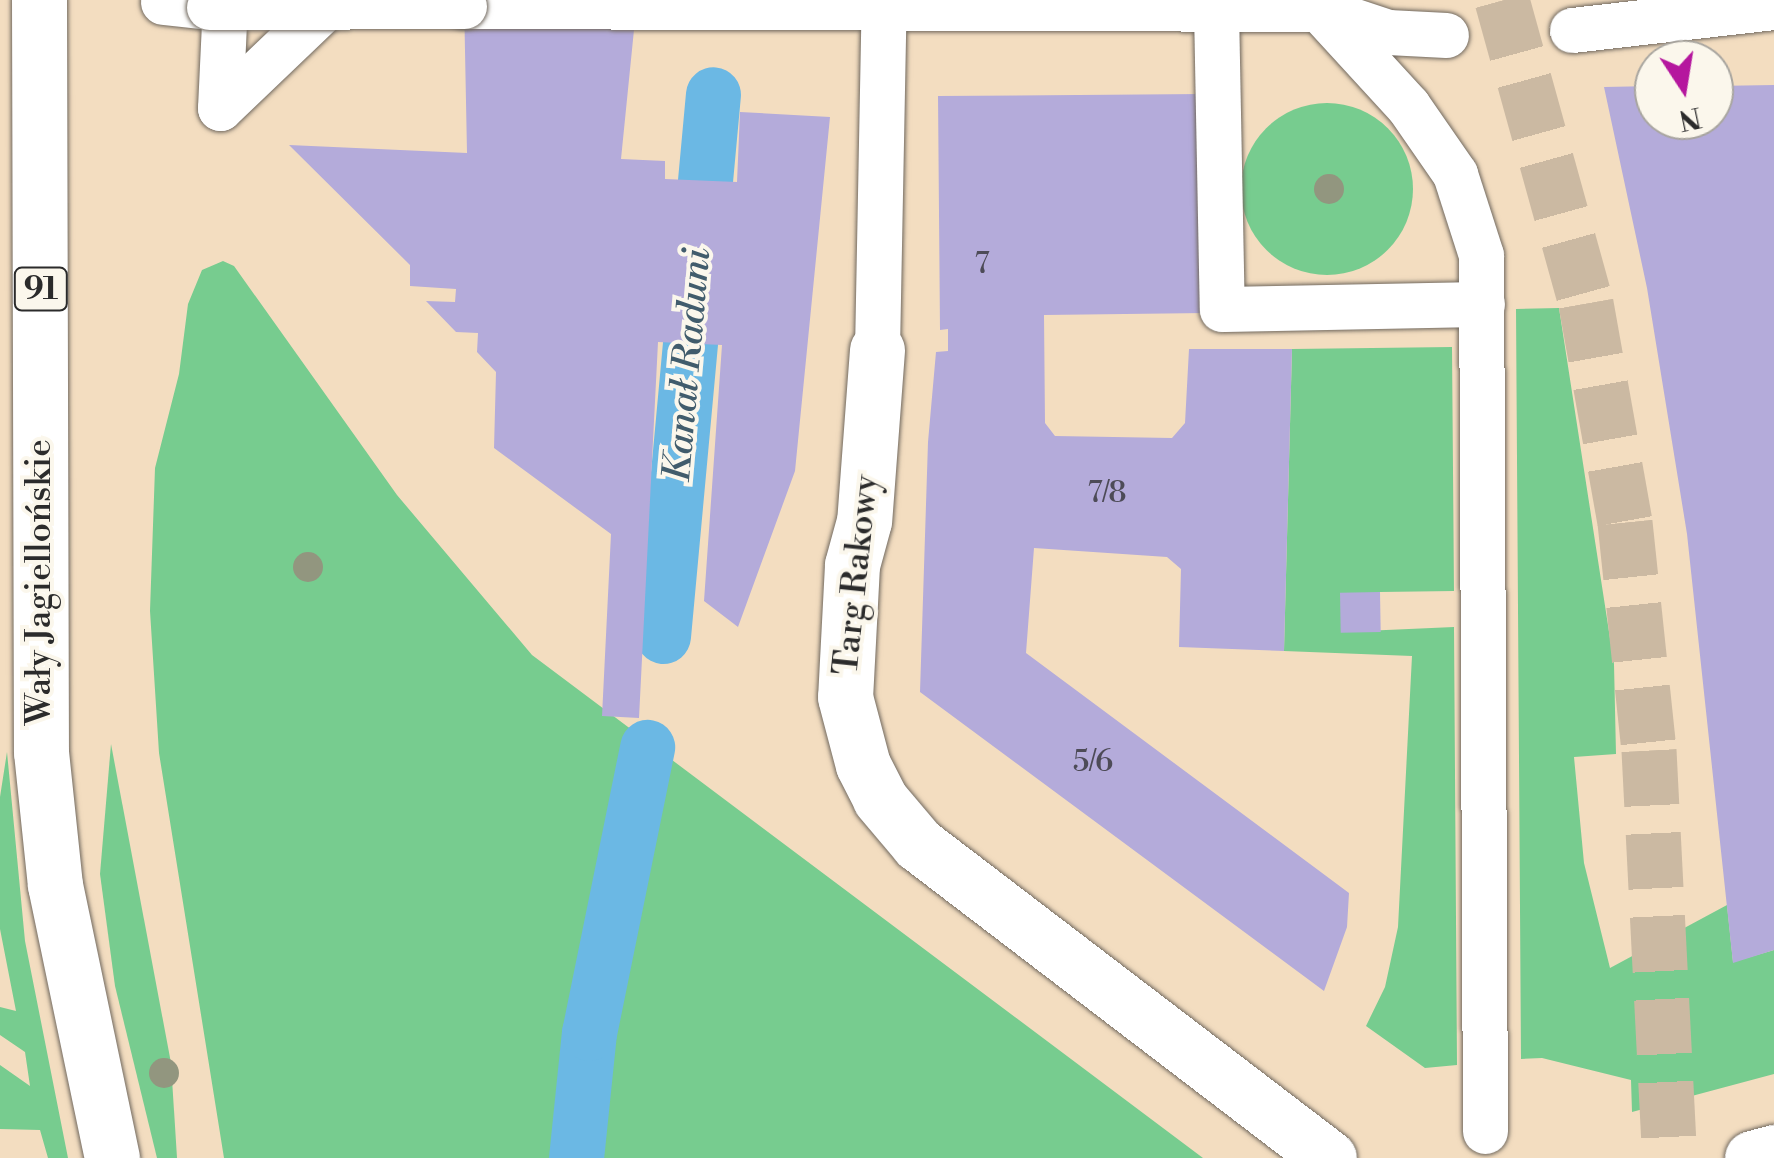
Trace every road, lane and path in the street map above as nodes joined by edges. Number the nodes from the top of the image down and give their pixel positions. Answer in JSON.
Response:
{"nodes":[{"id":1,"x":39,"y":0,"type":"edge"},
{"id":2,"x":333,"y":0,"type":"edge"},
{"id":3,"x":163,"y":2,"type":"edge"},
{"id":4,"x":217,"y":4,"type":"edge"},
{"id":5,"x":1320,"y":4,"type":"edge"},
{"id":6,"x":662,"y":5,"type":"edge"},
{"id":7,"x":885,"y":5,"type":"edge"},
{"id":8,"x":1774,"y":7,"type":"edge"},
{"id":9,"x":1216,"y":9,"type":"junction"},
{"id":10,"x":1572,"y":30,"type":"dead end"},
{"id":11,"x":1446,"y":34,"type":"dead end"},
{"id":12,"x":1482,"y":304,"type":"junction"},
{"id":13,"x":877,"y":350,"type":"joint"},
{"id":14,"x":1485,"y":1130,"type":"dead end"},
{"id":15,"x":1774,"y":1152,"type":"edge"},
{"id":16,"x":112,"y":1158,"type":"edge"},
{"id":17,"x":1329,"y":1158,"type":"edge"},
{"id":18,"x":1752,"y":1158,"type":"edge"}],
"edges":[{"from":1,"to":16,"type":"main road","name":"Wały Jagiellońskie","number":"91"},
{"from":2,"to":4,"type":"street"},
{"from":3,"to":4,"type":"street"},
{"from":4,"to":6,"type":"street","bridge":true},
{"from":5,"to":9,"type":"street"},
{"from":5,"to":11,"type":"street"},
{"from":5,"to":12,"type":"street"},
{"from":6,"to":7,"type":"street"},
{"from":7,"to":9,"type":"street"},
{"from":7,"to":13,"type":"street","name":"Targ Rakowy"},
{"from":8,"to":10,"type":"street"},
{"from":9,"to":12,"type":"street"},
{"from":12,"to":14,"type":"street"},
{"from":13,"to":17,"type":"main road","name":"Targ Rakowy"},
{"from":15,"to":18,"type":"main road","bridge":true}]}
